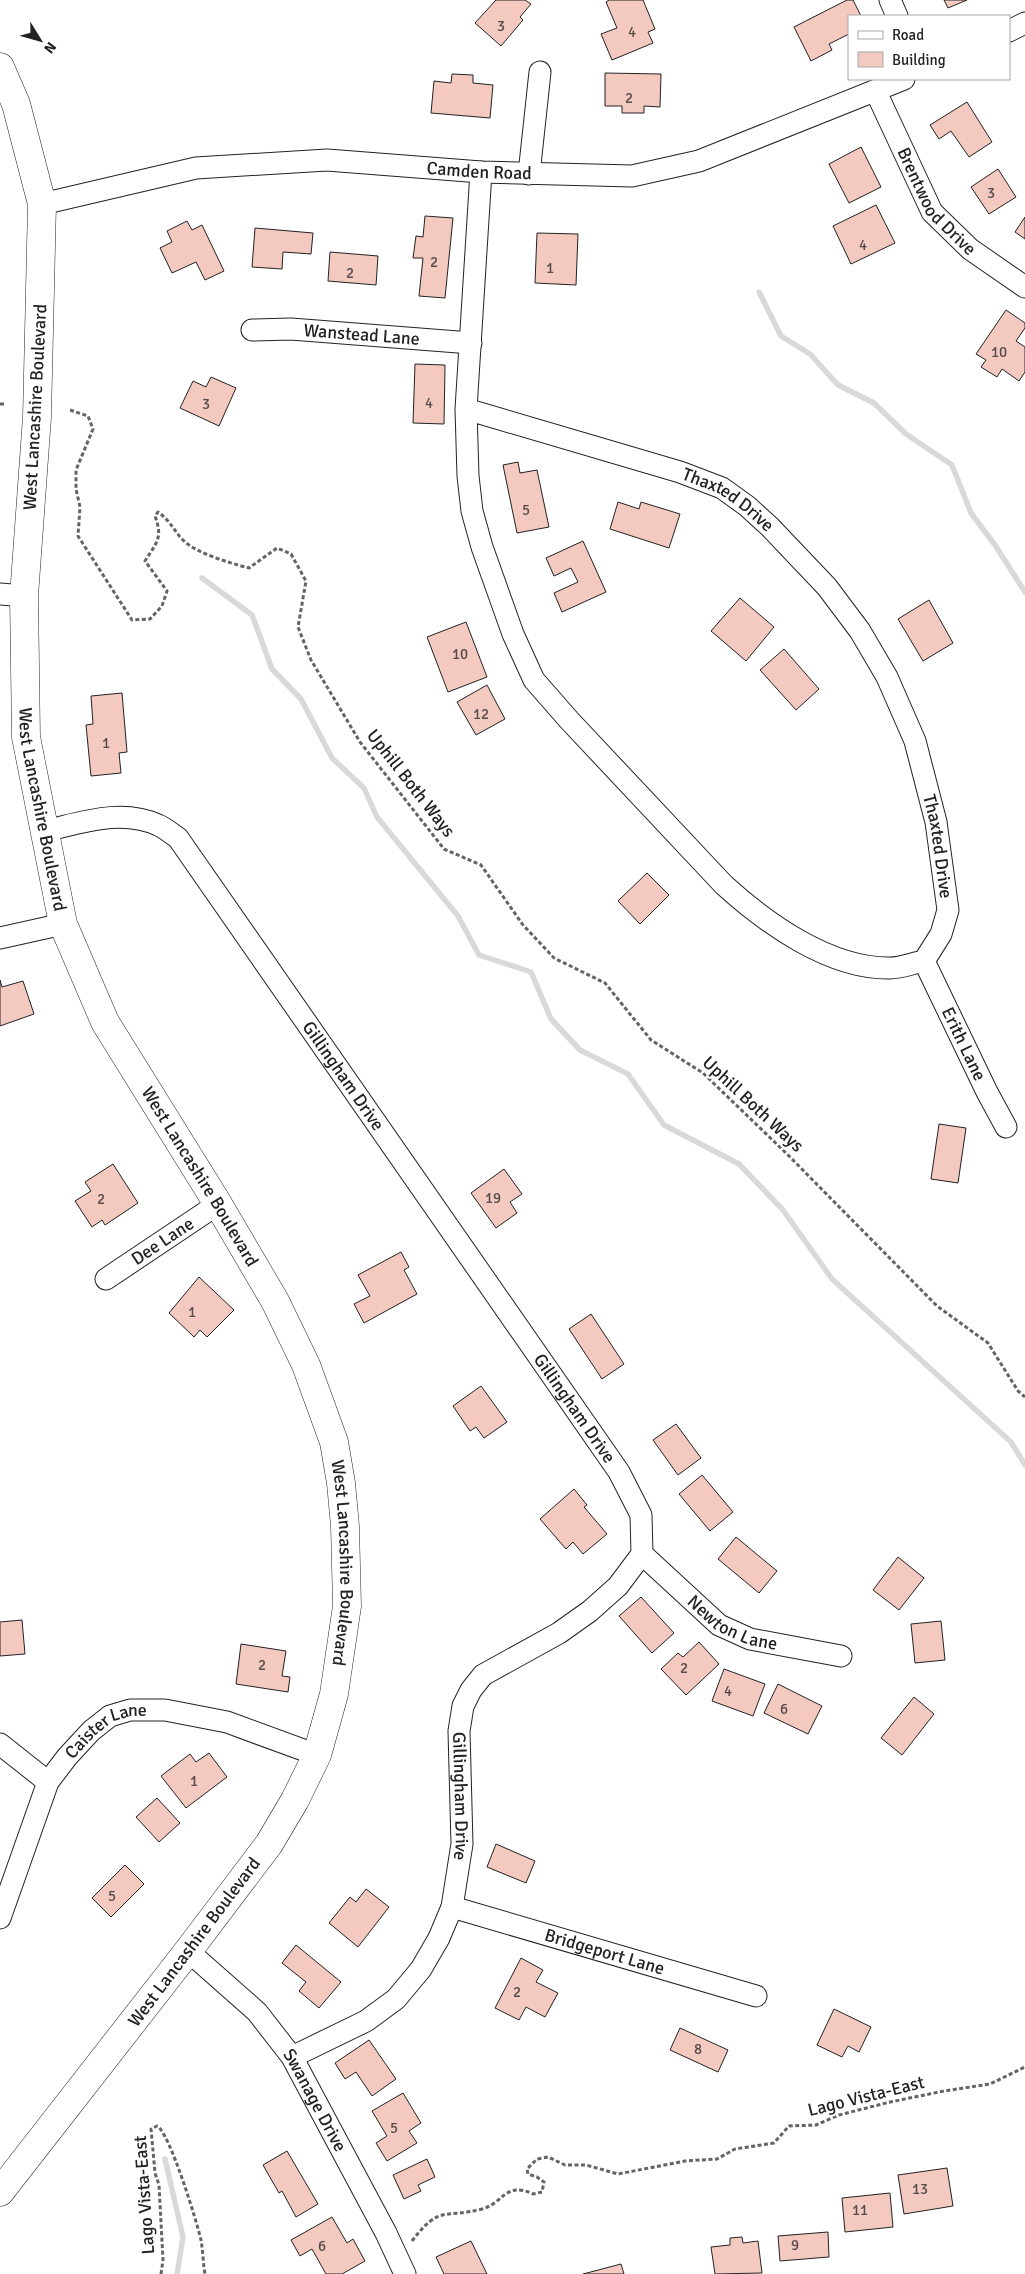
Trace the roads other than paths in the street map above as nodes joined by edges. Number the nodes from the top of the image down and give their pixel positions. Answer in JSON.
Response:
{"nodes":[{"id":1,"x":890,"y":0,"type":"edge"},
{"id":2,"x":897,"y":15,"type":"edge"},
{"id":3,"x":1025,"y":23,"type":"edge"},
{"id":4,"x":1010,"y":30,"type":"edge"},
{"id":5,"x":0,"y":67,"type":"edge"},
{"id":6,"x":540,"y":72,"type":"dead end"},
{"id":7,"x":902,"y":80,"type":"edge"},
{"id":8,"x":876,"y":92,"type":"junction"},
{"id":9,"x":481,"y":172,"type":"junction"},
{"id":10,"x":529,"y":174,"type":"junction"},
{"id":11,"x":42,"y":204,"type":"junction"},
{"id":12,"x":1025,"y":287,"type":"edge"},
{"id":13,"x":252,"y":330,"type":"dead end"},
{"id":14,"x":471,"y":343,"type":"junction"},
{"id":15,"x":466,"y":409,"type":"junction"},
{"id":16,"x":12,"y":595,"type":"edge"},
{"id":17,"x":44,"y":831,"type":"junction"},
{"id":18,"x":63,"y":924,"type":"junction"},
{"id":19,"x":0,"y":938,"type":"edge"},
{"id":20,"x":924,"y":961,"type":"junction"},
{"id":21,"x":1006,"y":1127,"type":"dead end"},
{"id":22,"x":218,"y":1204,"type":"junction"},
{"id":23,"x":106,"y":1279,"type":"dead end"},
{"id":24,"x":642,"y":1554,"type":"junction"},
{"id":25,"x":841,"y":1656,"type":"dead end"},
{"id":26,"x":0,"y":1744,"type":"edge"},
{"id":27,"x":317,"y":1755,"type":"junction"},
{"id":28,"x":48,"y":1782,"type":"junction"},
{"id":29,"x":452,"y":1907,"type":"junction"},
{"id":30,"x":0,"y":1918,"type":"edge"},
{"id":31,"x":188,"y":1951,"type":"junction"},
{"id":32,"x":756,"y":1996,"type":"dead end"},
{"id":33,"x":292,"y":2057,"type":"junction"},
{"id":34,"x":0,"y":2192,"type":"edge"},
{"id":35,"x":405,"y":2274,"type":"edge"}],
"edges":[{"from":1,"to":2,"type":"street"},
{"from":3,"to":4,"type":"street"},
{"from":5,"to":11,"type":"main road","name":"West Lancashire Boulevard"},
{"from":6,"to":10,"type":"street"},
{"from":7,"to":8,"type":"street","name":"Camden Road"},
{"from":8,"to":10,"type":"street","name":"Camden Road"},
{"from":8,"to":12,"type":"street","name":"Brentwood Drive"},
{"from":9,"to":10,"type":"street","name":"Camden Road"},
{"from":9,"to":11,"type":"street","name":"Camden Road"},
{"from":9,"to":14,"type":"street"},
{"from":11,"to":16,"type":"main road","name":"West Lancashire Boulevard"},
{"from":13,"to":14,"type":"street","name":"Wanstead Lane"},
{"from":14,"to":15,"type":"street"},
{"from":15,"to":20,"type":"street"},
{"from":15,"to":20,"type":"street","name":"Thaxted Drive"},
{"from":16,"to":17,"type":"main road","name":"West Lancashire Boulevard"},
{"from":17,"to":18,"type":"main road","name":"West Lancashire Boulevard"},
{"from":17,"to":24,"type":"street","name":"Gillingham Drive"},
{"from":18,"to":19,"type":"street"},
{"from":18,"to":22,"type":"main road","name":"West Lancashire Boulevard"},
{"from":20,"to":21,"type":"street","name":"Erith Lane"},
{"from":22,"to":23,"type":"street","name":"Dee Lane"},
{"from":22,"to":27,"type":"main road","name":"West Lancashire Boulevard"},
{"from":24,"to":25,"type":"street","name":"Newton Lane"},
{"from":24,"to":29,"type":"street","name":"Gillingham Drive"},
{"from":26,"to":28,"type":"street"},
{"from":27,"to":28,"type":"street","name":"Caister Lane"},
{"from":27,"to":31,"type":"main road","name":"West Lancashire Boulevard"},
{"from":28,"to":30,"type":"street","name":"Caister Lane"},
{"from":29,"to":32,"type":"street","name":"Bridgeport Lane"},
{"from":29,"to":33,"type":"street","name":"Gillingham Drive"},
{"from":31,"to":33,"type":"street","name":"Swanage Drive"},
{"from":31,"to":34,"type":"main road","name":"West Lancashire Boulevard"},
{"from":33,"to":35,"type":"street","name":"Swanage Drive"}]}
